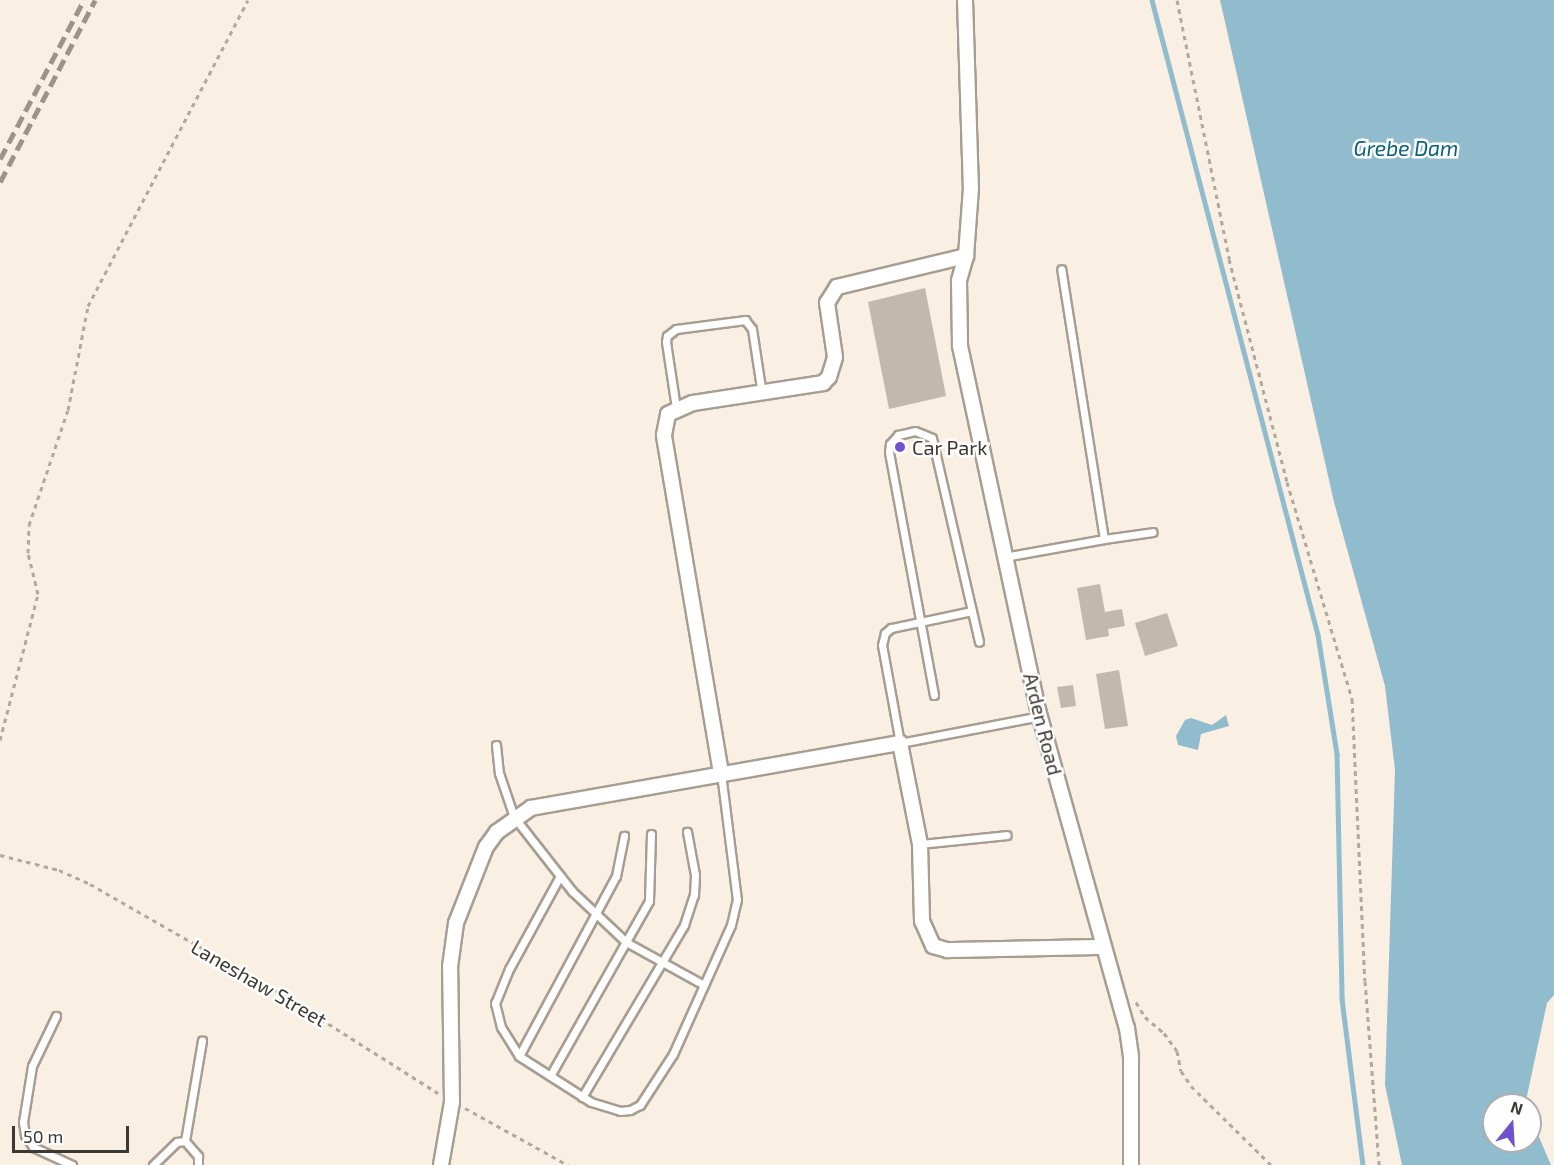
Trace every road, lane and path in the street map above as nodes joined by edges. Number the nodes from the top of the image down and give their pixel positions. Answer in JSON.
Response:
{"nodes":[{"id":1,"x":248,"y":0,"type":"edge"},
{"id":2,"x":965,"y":0,"type":"edge"},
{"id":3,"x":1178,"y":0,"type":"edge"},
{"id":4,"x":966,"y":256,"type":"junction"},
{"id":5,"x":1061,"y":269,"type":"dead end"},
{"id":6,"x":762,"y":394,"type":"junction"},
{"id":7,"x":676,"y":408,"type":"junction"},
{"id":8,"x":1153,"y":532,"type":"dead end"},
{"id":9,"x":1104,"y":539,"type":"junction"},
{"id":10,"x":1004,"y":557,"type":"junction"},
{"id":11,"x":972,"y":611,"type":"junction"},
{"id":12,"x":919,"y":622,"type":"junction"},
{"id":13,"x":980,"y":642,"type":"dead end"},
{"id":14,"x":934,"y":694,"type":"dead end"},
{"id":15,"x":1040,"y":716,"type":"junction"},
{"id":16,"x":0,"y":740,"type":"edge"},
{"id":17,"x":900,"y":743,"type":"junction"},
{"id":18,"x":496,"y":745,"type":"dead end"},
{"id":19,"x":721,"y":773,"type":"junction"},
{"id":20,"x":514,"y":817,"type":"junction"},
{"id":21,"x":687,"y":831,"type":"dead end"},
{"id":22,"x":651,"y":834,"type":"dead end"},
{"id":23,"x":1007,"y":835,"type":"dead end"},
{"id":24,"x":624,"y":836,"type":"dead end"},
{"id":25,"x":920,"y":844,"type":"junction"},
{"id":26,"x":0,"y":855,"type":"edge"},
{"id":27,"x":560,"y":876,"type":"junction"},
{"id":28,"x":596,"y":914,"type":"junction"},
{"id":29,"x":626,"y":942,"type":"junction"},
{"id":30,"x":1103,"y":947,"type":"junction"},
{"id":31,"x":660,"y":964,"type":"junction"},
{"id":32,"x":704,"y":985,"type":"junction"},
{"id":33,"x":1133,"y":997,"type":"dead end"},
{"id":34,"x":56,"y":1017,"type":"dead end"},
{"id":35,"x":202,"y":1040,"type":"dead end"},
{"id":36,"x":519,"y":1056,"type":"junction"},
{"id":37,"x":550,"y":1076,"type":"junction"},
{"id":38,"x":582,"y":1097,"type":"junction"},
{"id":39,"x":452,"y":1102,"type":"junction"},
{"id":40,"x":185,"y":1142,"type":"junction"},
{"id":41,"x":72,"y":1165,"type":"edge"},
{"id":42,"x":153,"y":1165,"type":"edge"},
{"id":43,"x":198,"y":1165,"type":"edge"},
{"id":44,"x":441,"y":1165,"type":"edge"},
{"id":45,"x":568,"y":1165,"type":"edge"},
{"id":46,"x":1131,"y":1165,"type":"edge"},
{"id":47,"x":1271,"y":1165,"type":"edge"},
{"id":48,"x":1379,"y":1165,"type":"edge"}],
"edges":[{"from":1,"to":16,"type":"path"},
{"from":2,"to":4,"type":"street","name":"Arden Road"},
{"from":3,"to":48,"type":"path"},
{"from":4,"to":6,"type":"street"},
{"from":4,"to":10,"type":"street","name":"Arden Road"},
{"from":5,"to":9,"type":"lane"},
{"from":6,"to":7,"type":"street"},
{"from":6,"to":7,"type":"lane"},
{"from":7,"to":19,"type":"street"},
{"from":8,"to":9,"type":"lane"},
{"from":9,"to":10,"type":"lane"},
{"from":10,"to":15,"type":"street","name":"Arden Road"},
{"from":11,"to":12,"type":"lane"},
{"from":11,"to":12,"type":"lane"},
{"from":11,"to":13,"type":"lane"},
{"from":12,"to":14,"type":"lane"},
{"from":12,"to":17,"type":"lane"},
{"from":15,"to":17,"type":"lane"},
{"from":15,"to":30,"type":"street","name":"Arden Road"},
{"from":17,"to":19,"type":"street"},
{"from":17,"to":25,"type":"street"},
{"from":18,"to":20,"type":"lane"},
{"from":19,"to":20,"type":"street"},
{"from":19,"to":32,"type":"lane"},
{"from":20,"to":27,"type":"lane"},
{"from":20,"to":39,"type":"street"},
{"from":21,"to":31,"type":"lane"},
{"from":22,"to":29,"type":"lane"},
{"from":23,"to":25,"type":"lane"},
{"from":24,"to":28,"type":"lane"},
{"from":25,"to":30,"type":"street"},
{"from":26,"to":39,"type":"path","name":"Laneshaw Street"},
{"from":27,"to":28,"type":"lane"},
{"from":27,"to":36,"type":"lane"},
{"from":28,"to":29,"type":"lane"},
{"from":28,"to":36,"type":"lane"},
{"from":29,"to":31,"type":"lane"},
{"from":29,"to":37,"type":"lane"},
{"from":30,"to":46,"type":"street","name":"Arden Road"},
{"from":31,"to":32,"type":"lane"},
{"from":31,"to":38,"type":"lane"},
{"from":32,"to":38,"type":"lane"},
{"from":33,"to":47,"type":"path"},
{"from":34,"to":41,"type":"lane"},
{"from":35,"to":40,"type":"lane"},
{"from":36,"to":37,"type":"lane"},
{"from":37,"to":38,"type":"lane"},
{"from":39,"to":44,"type":"street"},
{"from":39,"to":45,"type":"path","name":"Laneshaw Street"},
{"from":40,"to":42,"type":"lane"},
{"from":40,"to":43,"type":"lane"}]}
